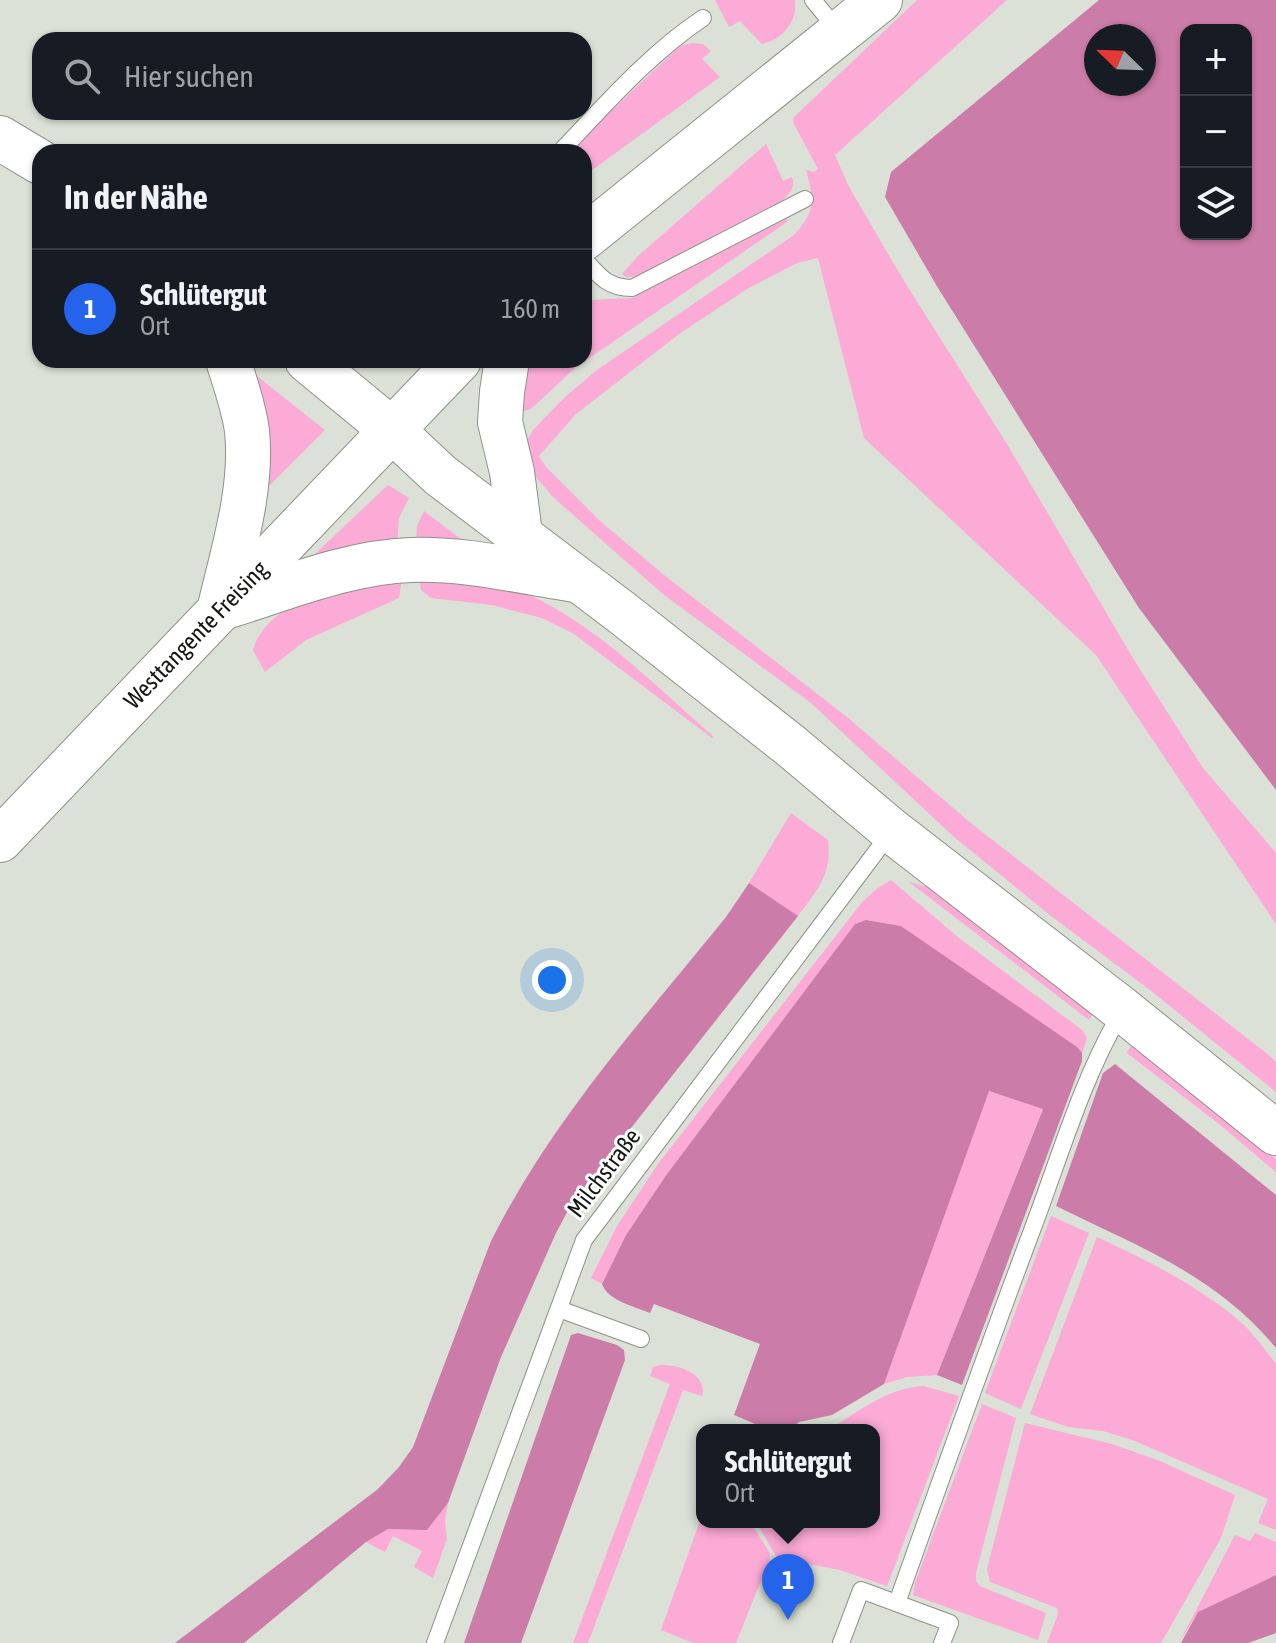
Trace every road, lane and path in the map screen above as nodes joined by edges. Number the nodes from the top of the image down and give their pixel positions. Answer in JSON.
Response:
{"nodes":[{"id":1,"x":813,"y":0,"type":"edge"},
{"id":2,"x":880,"y":0,"type":"edge"},
{"id":3,"x":703,"y":18,"type":"dead end"},
{"id":4,"x":840,"y":33,"type":"junction"},
{"id":5,"x":592,"y":118,"type":"edge"},
{"id":6,"x":590,"y":120,"type":"edge"},
{"id":7,"x":0,"y":138,"type":"edge"},
{"id":8,"x":568,"y":144,"type":"edge"},
{"id":9,"x":32,"y":157,"type":"edge"},
{"id":10,"x":805,"y":199,"type":"dead end"},
{"id":11,"x":592,"y":232,"type":"edge"},
{"id":12,"x":592,"y":268,"type":"edge"},
{"id":13,"x":230,"y":368,"type":"edge"},
{"id":14,"x":317,"y":368,"type":"edge"},
{"id":15,"x":452,"y":368,"type":"edge"},
{"id":16,"x":506,"y":368,"type":"edge"},
{"id":17,"x":393,"y":431,"type":"junction"},
{"id":18,"x":520,"y":534,"type":"junction"},
{"id":19,"x":580,"y":580,"type":"junction"},
{"id":20,"x":219,"y":609,"type":"junction"},
{"id":21,"x":892,"y":831,"type":"junction"},
{"id":22,"x":0,"y":840,"type":"edge"},
{"id":23,"x":1123,"y":1010,"type":"junction"},
{"id":24,"x":1276,"y":1133,"type":"edge"},
{"id":25,"x":559,"y":1309,"type":"junction"},
{"id":26,"x":641,"y":1339,"type":"dead end"},
{"id":27,"x":897,"y":1603,"type":"junction"},
{"id":28,"x":435,"y":1643,"type":"edge"},
{"id":29,"x":841,"y":1643,"type":"edge"},
{"id":30,"x":942,"y":1643,"type":"edge"}],
"edges":[{"from":1,"to":4,"type":"lane"},
{"from":2,"to":4,"type":"main road"},
{"from":3,"to":5,"type":"lane"},
{"from":4,"to":11,"type":"main road"},
{"from":6,"to":8,"type":"lane"},
{"from":7,"to":9,"type":"main road"},
{"from":10,"to":12,"type":"lane"},
{"from":13,"to":20,"type":"main road"},
{"from":14,"to":17,"type":"main road"},
{"from":15,"to":17,"type":"main road","name":"Westtangente Freising"},
{"from":16,"to":18,"type":"main road"},
{"from":17,"to":18,"type":"main road"},
{"from":17,"to":20,"type":"main road","name":"Westtangente Freising"},
{"from":18,"to":19,"type":"main road"},
{"from":19,"to":20,"type":"main road"},
{"from":19,"to":21,"type":"main road"},
{"from":20,"to":22,"type":"main road","name":"Westtangente Freising"},
{"from":21,"to":23,"type":"main road"},
{"from":21,"to":25,"type":"lane","name":"Milchstraße"},
{"from":23,"to":24,"type":"main road"},
{"from":23,"to":27,"type":"lane"},
{"from":25,"to":26,"type":"lane"},
{"from":25,"to":28,"type":"lane","name":"Milchstraße"},
{"from":27,"to":29,"type":"lane"},
{"from":27,"to":30,"type":"lane"}]}
